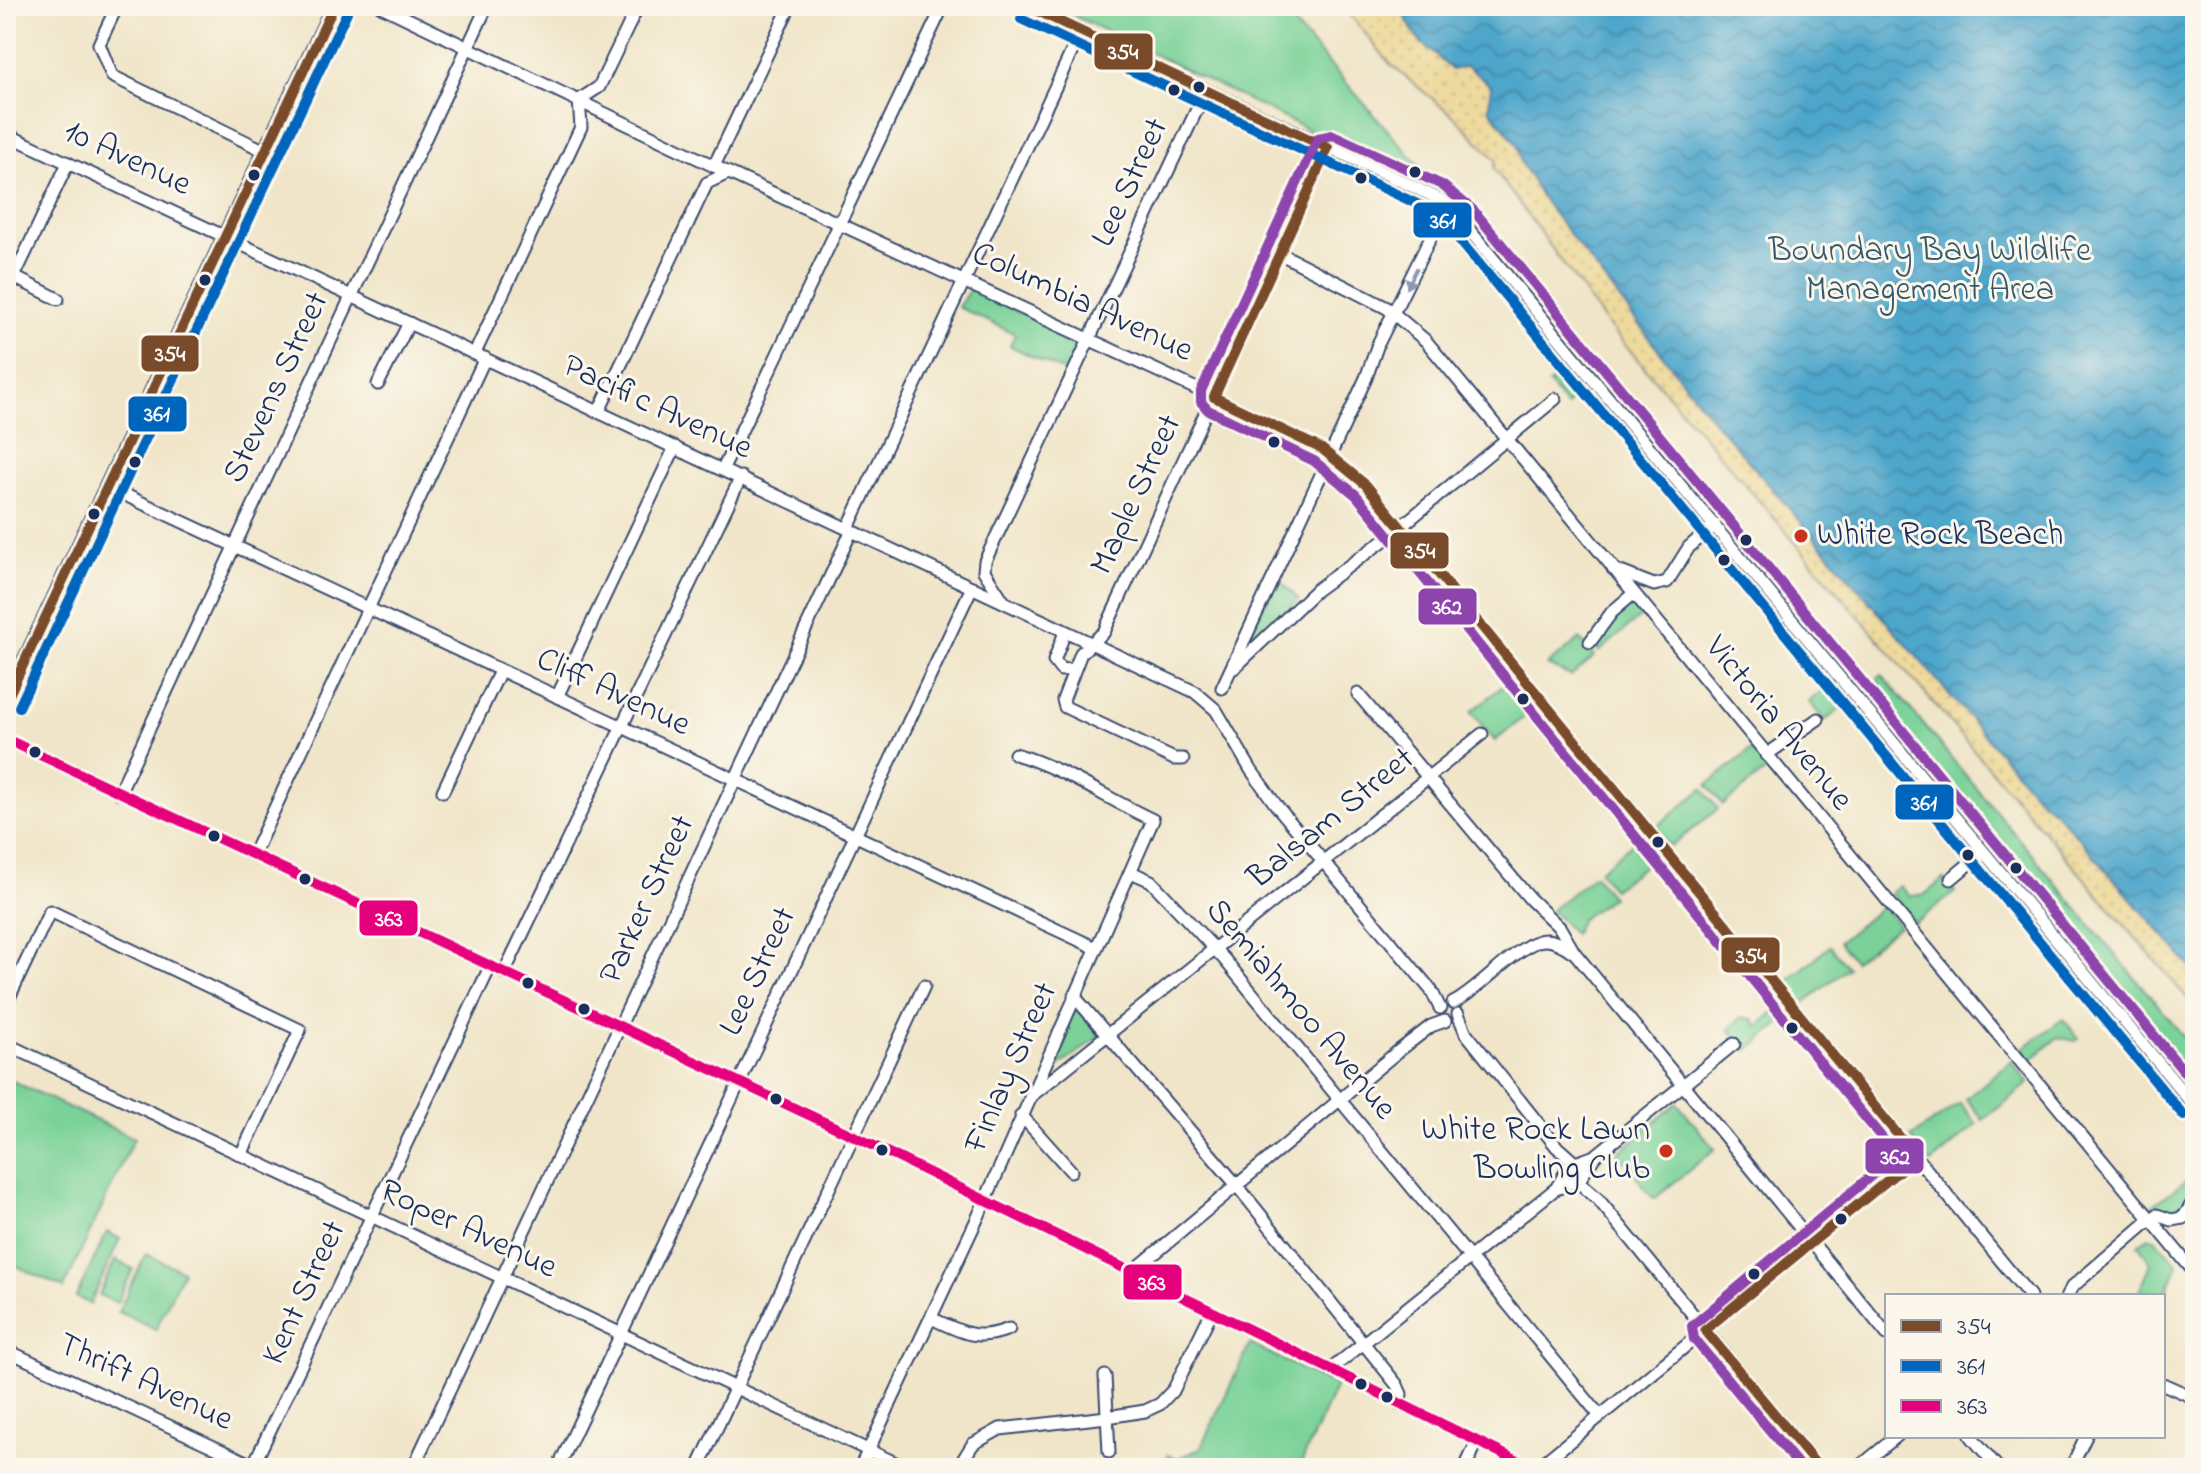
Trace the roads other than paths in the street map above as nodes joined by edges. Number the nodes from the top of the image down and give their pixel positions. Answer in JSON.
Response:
{"nodes":[{"id":1,"x":117,"y":6,"type":"edge"},
{"id":2,"x":334,"y":6,"type":"edge"},
{"id":3,"x":381,"y":6,"type":"edge"},
{"id":4,"x":487,"y":6,"type":"edge"},
{"id":5,"x":638,"y":6,"type":"edge"},
{"id":6,"x":790,"y":6,"type":"edge"},
{"id":7,"x":943,"y":6,"type":"edge"},
{"id":8,"x":1027,"y":6,"type":"edge"},
{"id":9,"x":1081,"y":32,"type":"junction"},
{"id":10,"x":468,"y":47,"type":"junction"},
{"id":11,"x":599,"y":87,"type":"junction"},
{"id":12,"x":1206,"y":90,"type":"junction"},
{"id":13,"x":579,"y":100,"type":"junction"},
{"id":14,"x":604,"y":113,"type":"junction"},
{"id":15,"x":581,"y":127,"type":"junction"},
{"id":16,"x":6,"y":134,"type":"edge"},
{"id":17,"x":1328,"y":148,"type":"junction"},
{"id":18,"x":265,"y":151,"type":"junction"},
{"id":19,"x":701,"y":160,"type":"junction"},
{"id":20,"x":68,"y":163,"type":"junction"},
{"id":21,"x":714,"y":166,"type":"junction"},
{"id":22,"x":729,"y":173,"type":"junction"},
{"id":23,"x":707,"y":183,"type":"junction"},
{"id":24,"x":1447,"y":204,"type":"junction"},
{"id":25,"x":839,"y":224,"type":"junction"},
{"id":26,"x":225,"y":236,"type":"junction"},
{"id":27,"x":1281,"y":254,"type":"junction"},
{"id":28,"x":10,"y":275,"type":"edge"},
{"id":29,"x":966,"y":280,"type":"junction"},
{"id":30,"x":351,"y":295,"type":"junction"},
{"id":31,"x":58,"y":299,"type":"dead end"},
{"id":32,"x":1394,"y":312,"type":"junction"},
{"id":33,"x":409,"y":323,"type":"junction"},
{"id":34,"x":1089,"y":338,"type":"junction"},
{"id":35,"x":480,"y":356,"type":"junction"},
{"id":36,"x":378,"y":384,"type":"dead end"},
{"id":37,"x":1214,"y":397,"type":"junction"},
{"id":38,"x":1555,"y":399,"type":"dead end"},
{"id":39,"x":599,"y":411,"type":"junction"},
{"id":40,"x":1506,"y":439,"type":"junction"},
{"id":41,"x":675,"y":447,"type":"junction"},
{"id":42,"x":1330,"y":454,"type":"junction"},
{"id":43,"x":723,"y":469,"type":"junction"},
{"id":44,"x":741,"y":477,"type":"junction"},
{"id":45,"x":108,"y":487,"type":"junction"},
{"id":46,"x":1715,"y":525,"type":"junction"},
{"id":47,"x":1401,"y":527,"type":"junction"},
{"id":48,"x":850,"y":529,"type":"junction"},
{"id":49,"x":235,"y":546,"type":"junction"},
{"id":50,"x":1613,"y":569,"type":"junction"},
{"id":51,"x":972,"y":587,"type":"junction"},
{"id":52,"x":1633,"y":594,"type":"junction"},
{"id":53,"x":1004,"y":602,"type":"junction"},
{"id":54,"x":370,"y":610,"type":"junction"},
{"id":55,"x":1065,"y":632,"type":"junction"},
{"id":56,"x":1590,"y":642,"type":"dead end"},
{"id":57,"x":1090,"y":643,"type":"junction"},
{"id":58,"x":1073,"y":669,"type":"junction"},
{"id":59,"x":500,"y":671,"type":"junction"},
{"id":60,"x":1228,"y":674,"type":"junction"},
{"id":61,"x":1222,"y":688,"type":"dead end"},
{"id":62,"x":1358,"y":694,"type":"dead end"},
{"id":63,"x":557,"y":697,"type":"junction"},
{"id":64,"x":6,"y":701,"type":"edge"},
{"id":65,"x":1818,"y":719,"type":"dead end"},
{"id":66,"x":622,"y":728,"type":"junction"},
{"id":67,"x":1482,"y":734,"type":"dead end"},
{"id":68,"x":6,"y":739,"type":"edge"},
{"id":69,"x":1015,"y":754,"type":"dead end"},
{"id":70,"x":1766,"y":755,"type":"junction"},
{"id":71,"x":1183,"y":759,"type":"dead end"},
{"id":72,"x":1427,"y":778,"type":"junction"},
{"id":73,"x":735,"y":781,"type":"junction"},
{"id":74,"x":443,"y":791,"type":"dead end"},
{"id":75,"x":119,"y":793,"type":"junction"},
{"id":76,"x":854,"y":836,"type":"junction"},
{"id":77,"x":1983,"y":852,"type":"junction"},
{"id":78,"x":253,"y":855,"type":"junction"},
{"id":79,"x":1323,"y":862,"type":"junction"},
{"id":80,"x":1131,"y":872,"type":"junction"},
{"id":81,"x":1951,"y":879,"type":"dead end"},
{"id":82,"x":1543,"y":912,"type":"junction"},
{"id":83,"x":1535,"y":942,"type":"junction"},
{"id":84,"x":1096,"y":948,"type":"junction"},
{"id":85,"x":1215,"y":950,"type":"junction"},
{"id":86,"x":1574,"y":952,"type":"junction"},
{"id":87,"x":490,"y":967,"type":"junction"},
{"id":88,"x":504,"y":973,"type":"junction"},
{"id":89,"x":924,"y":986,"type":"dead end"},
{"id":90,"x":1074,"y":996,"type":"junction"},
{"id":91,"x":6,"y":1004,"type":"edge"},
{"id":92,"x":1449,"y":1011,"type":"junction"},
{"id":93,"x":620,"y":1028,"type":"junction"},
{"id":94,"x":1109,"y":1036,"type":"junction"},
{"id":95,"x":6,"y":1044,"type":"edge"},
{"id":96,"x":1734,"y":1044,"type":"dead end"},
{"id":97,"x":738,"y":1083,"type":"junction"},
{"id":98,"x":1682,"y":1084,"type":"junction"},
{"id":99,"x":1030,"y":1097,"type":"junction"},
{"id":100,"x":1340,"y":1098,"type":"junction"},
{"id":101,"x":2195,"y":1107,"type":"edge"},
{"id":102,"x":1021,"y":1115,"type":"junction"},
{"id":103,"x":854,"y":1136,"type":"junction"},
{"id":104,"x":241,"y":1155,"type":"junction"},
{"id":105,"x":1916,"y":1157,"type":"junction"},
{"id":106,"x":1071,"y":1171,"type":"dead end"},
{"id":107,"x":1576,"y":1171,"type":"junction"},
{"id":108,"x":1235,"y":1183,"type":"junction"},
{"id":109,"x":2195,"y":1199,"type":"edge"},
{"id":110,"x":984,"y":1202,"type":"junction"},
{"id":111,"x":372,"y":1216,"type":"junction"},
{"id":112,"x":2151,"y":1219,"type":"junction"},
{"id":113,"x":1812,"y":1242,"type":"junction"},
{"id":114,"x":1469,"y":1257,"type":"junction"},
{"id":115,"x":2195,"y":1273,"type":"edge"},
{"id":116,"x":1130,"y":1274,"type":"junction"},
{"id":117,"x":503,"y":1277,"type":"junction"},
{"id":118,"x":2028,"y":1294,"type":"edge"},
{"id":119,"x":2070,"y":1294,"type":"edge"},
{"id":120,"x":1211,"y":1313,"type":"junction"},
{"id":121,"x":931,"y":1318,"type":"junction"},
{"id":122,"x":1009,"y":1329,"type":"dead end"},
{"id":123,"x":1705,"y":1330,"type":"junction"},
{"id":124,"x":1885,"y":1332,"type":"edge"},
{"id":125,"x":621,"y":1333,"type":"junction"},
{"id":126,"x":1363,"y":1344,"type":"junction"},
{"id":127,"x":6,"y":1350,"type":"edge"},
{"id":128,"x":1330,"y":1370,"type":"junction"},
{"id":129,"x":1105,"y":1376,"type":"dead end"},
{"id":130,"x":2165,"y":1385,"type":"edge"},
{"id":131,"x":736,"y":1387,"type":"junction"},
{"id":132,"x":2195,"y":1398,"type":"edge"},
{"id":133,"x":1399,"y":1404,"type":"junction"},
{"id":134,"x":1600,"y":1416,"type":"junction"},
{"id":135,"x":1107,"y":1417,"type":"junction"},
{"id":136,"x":1895,"y":1438,"type":"edge"},
{"id":137,"x":1973,"y":1438,"type":"edge"},
{"id":138,"x":2085,"y":1438,"type":"edge"},
{"id":139,"x":1477,"y":1442,"type":"junction"},
{"id":140,"x":869,"y":1450,"type":"junction"},
{"id":141,"x":1109,"y":1452,"type":"dead end"},
{"id":142,"x":255,"y":1467,"type":"edge"},
{"id":143,"x":413,"y":1468,"type":"edge"},
{"id":144,"x":558,"y":1468,"type":"edge"},
{"id":145,"x":698,"y":1468,"type":"edge"},
{"id":146,"x":860,"y":1468,"type":"edge"},
{"id":147,"x":906,"y":1468,"type":"edge"},
{"id":148,"x":958,"y":1468,"type":"edge"},
{"id":149,"x":1465,"y":1468,"type":"edge"},
{"id":150,"x":1534,"y":1468,"type":"edge"},
{"id":151,"x":1819,"y":1468,"type":"edge"},
{"id":152,"x":1858,"y":1468,"type":"edge"},
{"id":153,"x":1998,"y":1468,"type":"edge"},
{"id":154,"x":2071,"y":1468,"type":"edge"}],
"edges":[{"from":1,"to":18,"type":"street"},
{"from":2,"to":18,"type":"main road"},
{"from":3,"to":10,"type":"street","name":"Columbia Avenue"},
{"from":4,"to":10,"type":"street","name":"Stevens Street"},
{"from":5,"to":11,"type":"street"},
{"from":6,"to":21,"type":"street"},
{"from":7,"to":25,"type":"street"},
{"from":8,"to":9,"type":"street"},
{"from":9,"to":12,"type":"street"},
{"from":9,"to":29,"type":"street","name":"Parker Street"},
{"from":10,"to":13,"type":"street","name":"Columbia Avenue"},
{"from":10,"to":30,"type":"street","name":"Stevens Street"},
{"from":11,"to":13,"type":"street"},
{"from":11,"to":14,"type":"street"},
{"from":12,"to":17,"type":"street"},
{"from":12,"to":34,"type":"street","name":"Lee Street"},
{"from":13,"to":14,"type":"street","name":"Columbia Avenue"},
{"from":13,"to":15,"type":"street"},
{"from":14,"to":15,"type":"street"},
{"from":14,"to":19,"type":"street","name":"Columbia Avenue"},
{"from":15,"to":35,"type":"street"},
{"from":16,"to":20,"type":"street","name":"10 Avenue"},
{"from":17,"to":24,"type":"street"},
{"from":17,"to":27,"type":"street","name":"Maple Street"},
{"from":18,"to":26,"type":"main road"},
{"from":19,"to":21,"type":"street","name":"Columbia Avenue"},
{"from":19,"to":23,"type":"street"},
{"from":20,"to":26,"type":"street","name":"10 Avenue"},
{"from":20,"to":28,"type":"street"},
{"from":21,"to":22,"type":"street","name":"Columbia Avenue"},
{"from":22,"to":23,"type":"street"},
{"from":22,"to":25,"type":"street","name":"Columbia Avenue"},
{"from":23,"to":39,"type":"street"},
{"from":24,"to":32,"type":"street","one_way":true},
{"from":24,"to":46,"type":"street"},
{"from":25,"to":29,"type":"street","name":"Columbia Avenue"},
{"from":25,"to":43,"type":"street"},
{"from":26,"to":30,"type":"street","name":"Pacific Avenue"},
{"from":26,"to":45,"type":"main road"},
{"from":27,"to":32,"type":"street","name":"Victoria Avenue"},
{"from":27,"to":37,"type":"street","name":"Maple Street"},
{"from":28,"to":31,"type":"street"},
{"from":29,"to":34,"type":"street","name":"Columbia Avenue"},
{"from":29,"to":48,"type":"street","name":"Parker Street"},
{"from":30,"to":33,"type":"street","name":"Pacific Avenue"},
{"from":30,"to":49,"type":"street","name":"Stevens Street"},
{"from":32,"to":40,"type":"street","name":"Victoria Avenue"},
{"from":32,"to":42,"type":"street"},
{"from":33,"to":35,"type":"street","name":"Pacific Avenue"},
{"from":33,"to":36,"type":"street"},
{"from":34,"to":37,"type":"street","name":"Columbia Avenue"},
{"from":34,"to":53,"type":"street","name":"Lee Street"},
{"from":35,"to":39,"type":"street","name":"Pacific Avenue"},
{"from":35,"to":54,"type":"street"},
{"from":37,"to":42,"type":"street","name":"Columbia Avenue"},
{"from":37,"to":57,"type":"street","name":"Maple Street"},
{"from":38,"to":40,"type":"street"},
{"from":39,"to":41,"type":"street","name":"Pacific Avenue"},
{"from":40,"to":47,"type":"street"},
{"from":40,"to":50,"type":"street","name":"Victoria Avenue"},
{"from":41,"to":43,"type":"street","name":"Pacific Avenue"},
{"from":41,"to":63,"type":"street"},
{"from":42,"to":47,"type":"street","name":"Columbia Avenue"},
{"from":42,"to":60,"type":"street"},
{"from":43,"to":44,"type":"street","name":"Pacific Avenue"},
{"from":44,"to":48,"type":"street","name":"Pacific Avenue"},
{"from":44,"to":66,"type":"street"},
{"from":45,"to":49,"type":"street","name":"Cliff Avenue"},
{"from":45,"to":64,"type":"main road"},
{"from":46,"to":50,"type":"street"},
{"from":46,"to":77,"type":"street"},
{"from":47,"to":60,"type":"street"},
{"from":47,"to":105,"type":"street","name":"Columbia Avenue"},
{"from":48,"to":51,"type":"street","name":"Pacific Avenue"},
{"from":48,"to":73,"type":"street","name":"Parker Street"},
{"from":49,"to":54,"type":"street","name":"Cliff Avenue"},
{"from":49,"to":75,"type":"street","name":"Stevens Street"},
{"from":50,"to":52,"type":"street","name":"Victoria Avenue"},
{"from":51,"to":53,"type":"street","name":"Pacific Avenue"},
{"from":51,"to":76,"type":"street","name":"Lee Street"},
{"from":52,"to":56,"type":"street"},
{"from":52,"to":70,"type":"street","name":"Victoria Avenue"},
{"from":53,"to":55,"type":"street","name":"Pacific Avenue"},
{"from":54,"to":59,"type":"street","name":"Cliff Avenue"},
{"from":54,"to":78,"type":"street"},
{"from":55,"to":57,"type":"street","name":"Pacific Avenue"},
{"from":55,"to":58,"type":"street"},
{"from":57,"to":58,"type":"street"},
{"from":57,"to":79,"type":"street","name":"Pacific Avenue"},
{"from":58,"to":71,"type":"street"},
{"from":59,"to":63,"type":"street","name":"Cliff Avenue"},
{"from":59,"to":74,"type":"street"},
{"from":60,"to":61,"type":"street"},
{"from":62,"to":72,"type":"street"},
{"from":63,"to":66,"type":"street","name":"Cliff Avenue"},
{"from":65,"to":70,"type":"street"},
{"from":66,"to":73,"type":"street","name":"Cliff Avenue"},
{"from":66,"to":88,"type":"street"},
{"from":67,"to":72,"type":"street","name":"Balsam Street"},
{"from":68,"to":75,"type":"street"},
{"from":69,"to":80,"type":"street","name":"Finlay Street"},
{"from":70,"to":112,"type":"street","name":"Victoria Avenue"},
{"from":72,"to":79,"type":"street","name":"Balsam Street"},
{"from":72,"to":82,"type":"street"},
{"from":73,"to":76,"type":"street","name":"Cliff Avenue"},
{"from":73,"to":93,"type":"street","name":"Parker Street"},
{"from":75,"to":78,"type":"street"},
{"from":76,"to":84,"type":"street","name":"Cliff Avenue"},
{"from":76,"to":97,"type":"street","name":"Lee Street"},
{"from":77,"to":81,"type":"street"},
{"from":77,"to":101,"type":"street"},
{"from":78,"to":87,"type":"street"},
{"from":79,"to":85,"type":"street","name":"Balsam Street"},
{"from":79,"to":92,"type":"street","name":"Pacific Avenue"},
{"from":80,"to":84,"type":"street","name":"Finlay Street"},
{"from":80,"to":85,"type":"street","name":"Semiahmoo Avenue"},
{"from":82,"to":83,"type":"street"},
{"from":82,"to":86,"type":"street"},
{"from":83,"to":86,"type":"street"},
{"from":83,"to":92,"type":"street"},
{"from":84,"to":90,"type":"street","name":"Finlay Street"},
{"from":85,"to":94,"type":"street","name":"Balsam Street"},
{"from":85,"to":100,"type":"street","name":"Semiahmoo Avenue"},
{"from":86,"to":98,"type":"street"},
{"from":87,"to":88,"type":"street"},
{"from":87,"to":111,"type":"street","name":"Kent Street"},
{"from":88,"to":93,"type":"street"},
{"from":89,"to":103,"type":"street"},
{"from":90,"to":94,"type":"street"},
{"from":90,"to":99,"type":"street","name":"Finlay Street"},
{"from":91,"to":104,"type":"street"},
{"from":92,"to":100,"type":"street"},
{"from":92,"to":107,"type":"street"},
{"from":93,"to":97,"type":"street"},
{"from":93,"to":117,"type":"street","name":"Parker Street"},
{"from":94,"to":99,"type":"street","name":"Balsam Street"},
{"from":94,"to":108,"type":"street"},
{"from":95,"to":104,"type":"street","name":"Roper Avenue"},
{"from":96,"to":98,"type":"street"},
{"from":97,"to":103,"type":"street"},
{"from":97,"to":125,"type":"street","name":"Lee Street"},
{"from":98,"to":107,"type":"street"},
{"from":98,"to":113,"type":"street"},
{"from":99,"to":102,"type":"street","name":"Finlay Street"},
{"from":100,"to":108,"type":"street"},
{"from":100,"to":114,"type":"street","name":"Semiahmoo Avenue"},
{"from":102,"to":106,"type":"street"},
{"from":102,"to":110,"type":"street","name":"Finlay Street"},
{"from":103,"to":110,"type":"street"},
{"from":103,"to":131,"type":"street"},
{"from":104,"to":111,"type":"street","name":"Roper Avenue"},
{"from":105,"to":113,"type":"street"},
{"from":105,"to":118,"type":"street","name":"Columbia Avenue"},
{"from":107,"to":114,"type":"street"},
{"from":107,"to":123,"type":"street"},
{"from":108,"to":116,"type":"street"},
{"from":108,"to":126,"type":"street"},
{"from":109,"to":112,"type":"street"},
{"from":110,"to":116,"type":"street"},
{"from":110,"to":121,"type":"street","name":"Finlay Street"},
{"from":111,"to":117,"type":"street","name":"Roper Avenue"},
{"from":111,"to":142,"type":"street","name":"Kent Street"},
{"from":112,"to":115,"type":"street","name":"Victoria Avenue"},
{"from":112,"to":119,"type":"street"},
{"from":113,"to":123,"type":"street"},
{"from":113,"to":124,"type":"street"},
{"from":114,"to":126,"type":"street"},
{"from":114,"to":134,"type":"street","name":"Semiahmoo Avenue"},
{"from":116,"to":120,"type":"street"},
{"from":117,"to":125,"type":"street","name":"Roper Avenue"},
{"from":117,"to":143,"type":"street","name":"Parker Street"},
{"from":120,"to":128,"type":"street"},
{"from":120,"to":135,"type":"street"},
{"from":121,"to":122,"type":"street"},
{"from":121,"to":140,"type":"street","name":"Finlay Street"},
{"from":123,"to":134,"type":"street"},
{"from":123,"to":151,"type":"street"},
{"from":125,"to":131,"type":"street","name":"Roper Avenue"},
{"from":125,"to":144,"type":"street","name":"Lee Street"},
{"from":126,"to":128,"type":"street"},
{"from":126,"to":133,"type":"street"},
{"from":127,"to":142,"type":"street","name":"Thrift Avenue"},
{"from":128,"to":133,"type":"street"},
{"from":129,"to":135,"type":"street"},
{"from":130,"to":132,"type":"street"},
{"from":131,"to":140,"type":"street","name":"Roper Avenue"},
{"from":131,"to":145,"type":"street"},
{"from":133,"to":139,"type":"street"},
{"from":134,"to":150,"type":"street"},
{"from":135,"to":141,"type":"street"},
{"from":135,"to":148,"type":"street"},
{"from":136,"to":152,"type":"street"},
{"from":137,"to":153,"type":"street"},
{"from":138,"to":154,"type":"street"},
{"from":139,"to":149,"type":"street"},
{"from":139,"to":150,"type":"street"},
{"from":140,"to":146,"type":"street","name":"Finlay Street"},
{"from":140,"to":147,"type":"street","name":"Roper Avenue"}]}
